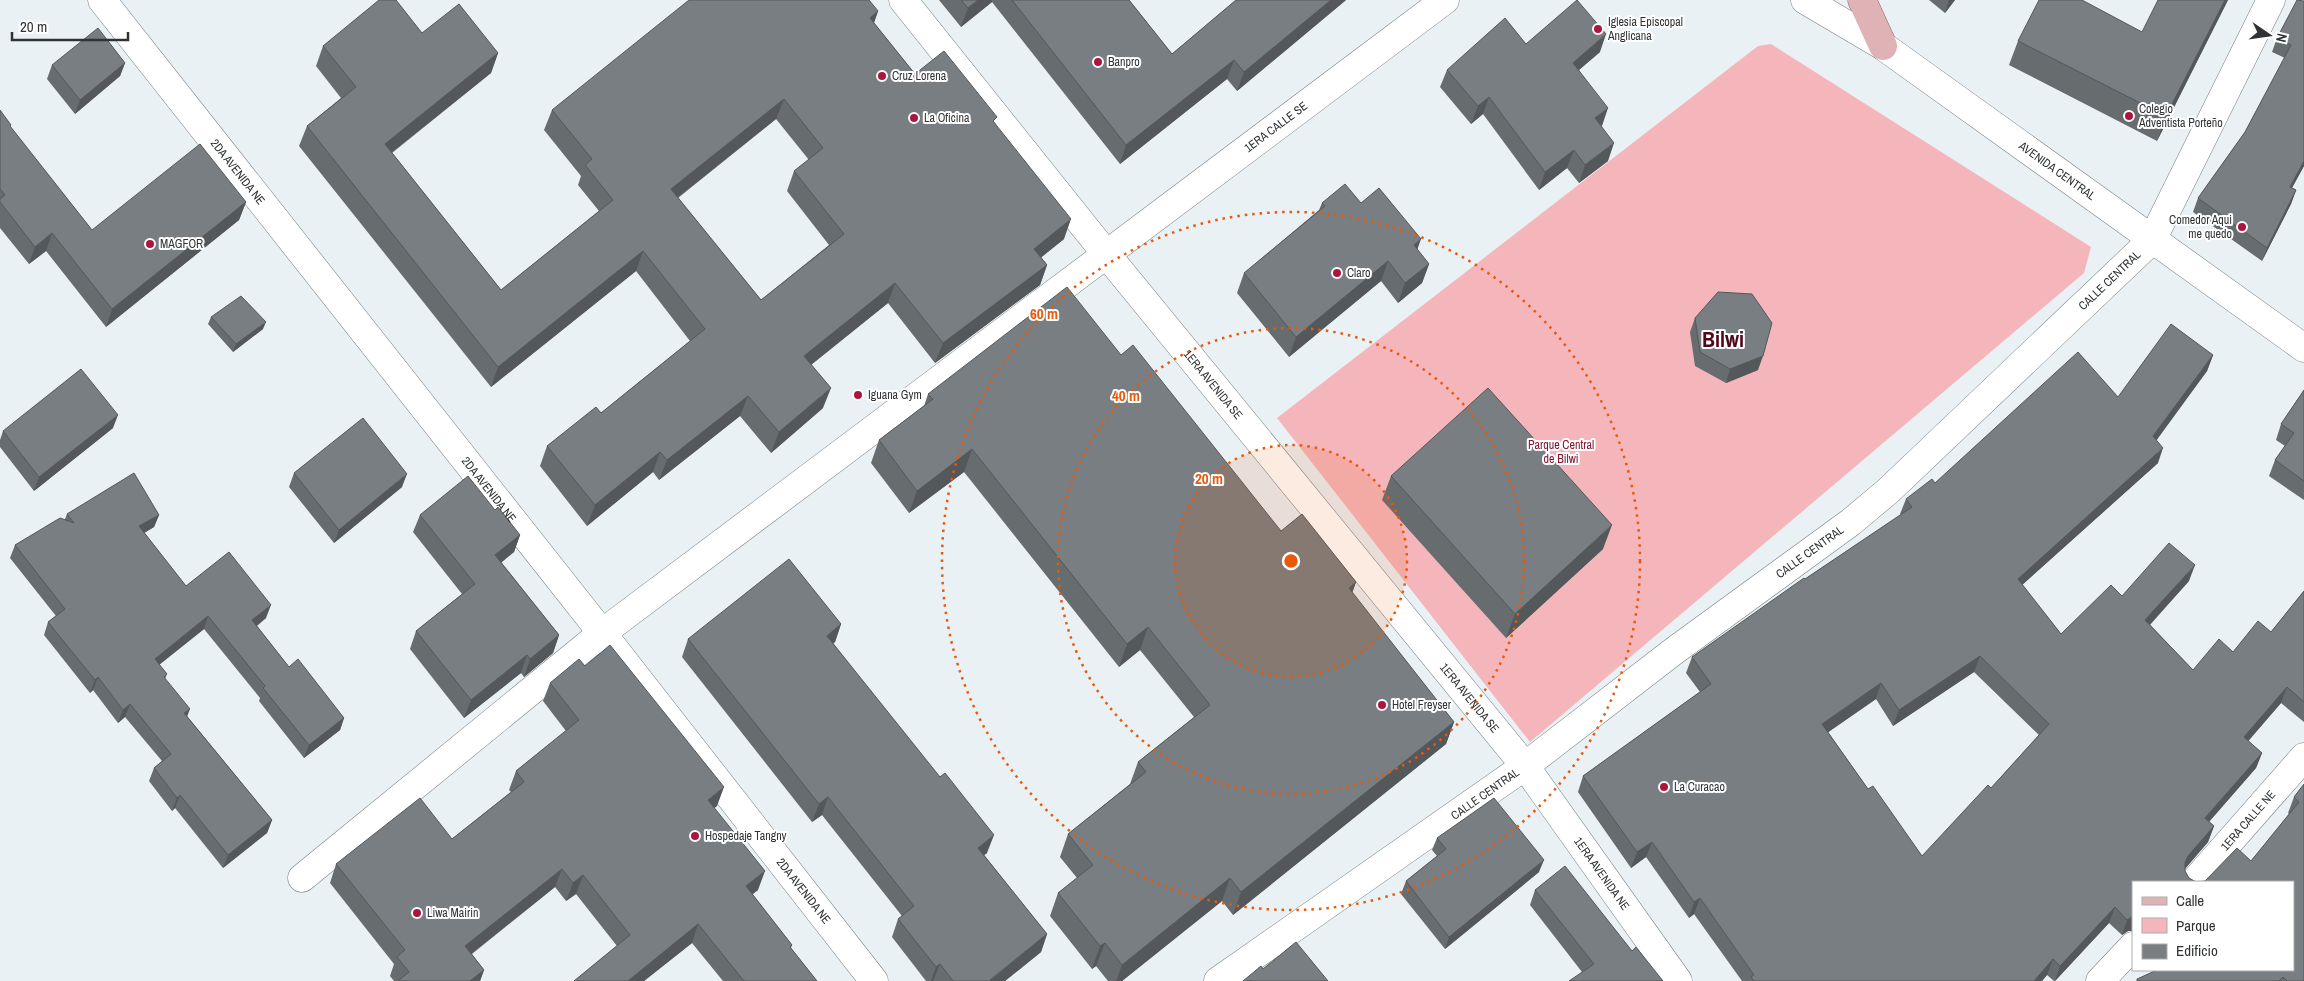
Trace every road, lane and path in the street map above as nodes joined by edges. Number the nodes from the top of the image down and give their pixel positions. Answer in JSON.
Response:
{"nodes":[{"id":1,"x":102,"y":0,"type":"edge"},
{"id":2,"x":903,"y":0,"type":"edge"},
{"id":3,"x":1445,"y":0,"type":"edge"},
{"id":4,"x":1805,"y":0,"type":"edge"},
{"id":5,"x":1862,"y":0,"type":"edge"},
{"id":6,"x":2271,"y":0,"type":"edge"},
{"id":7,"x":1883,"y":46,"type":"junction"},
{"id":8,"x":2152,"y":240,"type":"junction"},
{"id":9,"x":1106,"y":255,"type":"junction"},
{"id":10,"x":2304,"y":348,"type":"edge"},
{"id":11,"x":602,"y":633,"type":"junction"},
{"id":12,"x":2304,"y":757,"type":"edge"},
{"id":13,"x":1525,"y":766,"type":"junction"},
{"id":14,"x":302,"y":878,"type":"dead end"},
{"id":15,"x":2195,"y":881,"type":"edge"},
{"id":16,"x":2132,"y":947,"type":"edge"},
{"id":17,"x":874,"y":981,"type":"edge"},
{"id":18,"x":1218,"y":981,"type":"edge"},
{"id":19,"x":1678,"y":981,"type":"edge"},
{"id":20,"x":2100,"y":981,"type":"edge"}],
"edges":[{"from":1,"to":11,"type":"street","name":"2DA AVENIDA NE"},
{"from":2,"to":9,"type":"street","name":"1ERA AVENIDA SE"},
{"from":3,"to":9,"type":"street","name":"1ERA CALLE SE"},
{"from":4,"to":7,"type":"street","name":"AVENIDA CENTRAL"},
{"from":5,"to":7,"type":"main road"},
{"from":6,"to":8,"type":"street","name":"CALLE CENTRAL"},
{"from":7,"to":8,"type":"street","name":"AVENIDA CENTRAL"},
{"from":8,"to":10,"type":"street","name":"AVENIDA CENTRAL"},
{"from":8,"to":13,"type":"street","name":"CALLE CENTRAL"},
{"from":9,"to":11,"type":"street","name":"1ERA CALLE SE"},
{"from":9,"to":13,"type":"street","name":"1ERA AVENIDA SE"},
{"from":11,"to":14,"type":"street","name":"1ERA CALLE SE"},
{"from":11,"to":17,"type":"street","name":"2DA AVENIDA NE"},
{"from":12,"to":15,"type":"street","name":"1ERA CALLE NE"},
{"from":13,"to":18,"type":"street","name":"CALLE CENTRAL"},
{"from":13,"to":19,"type":"street","name":"1ERA AVENIDA NE"},
{"from":16,"to":20,"type":"street"}]}
